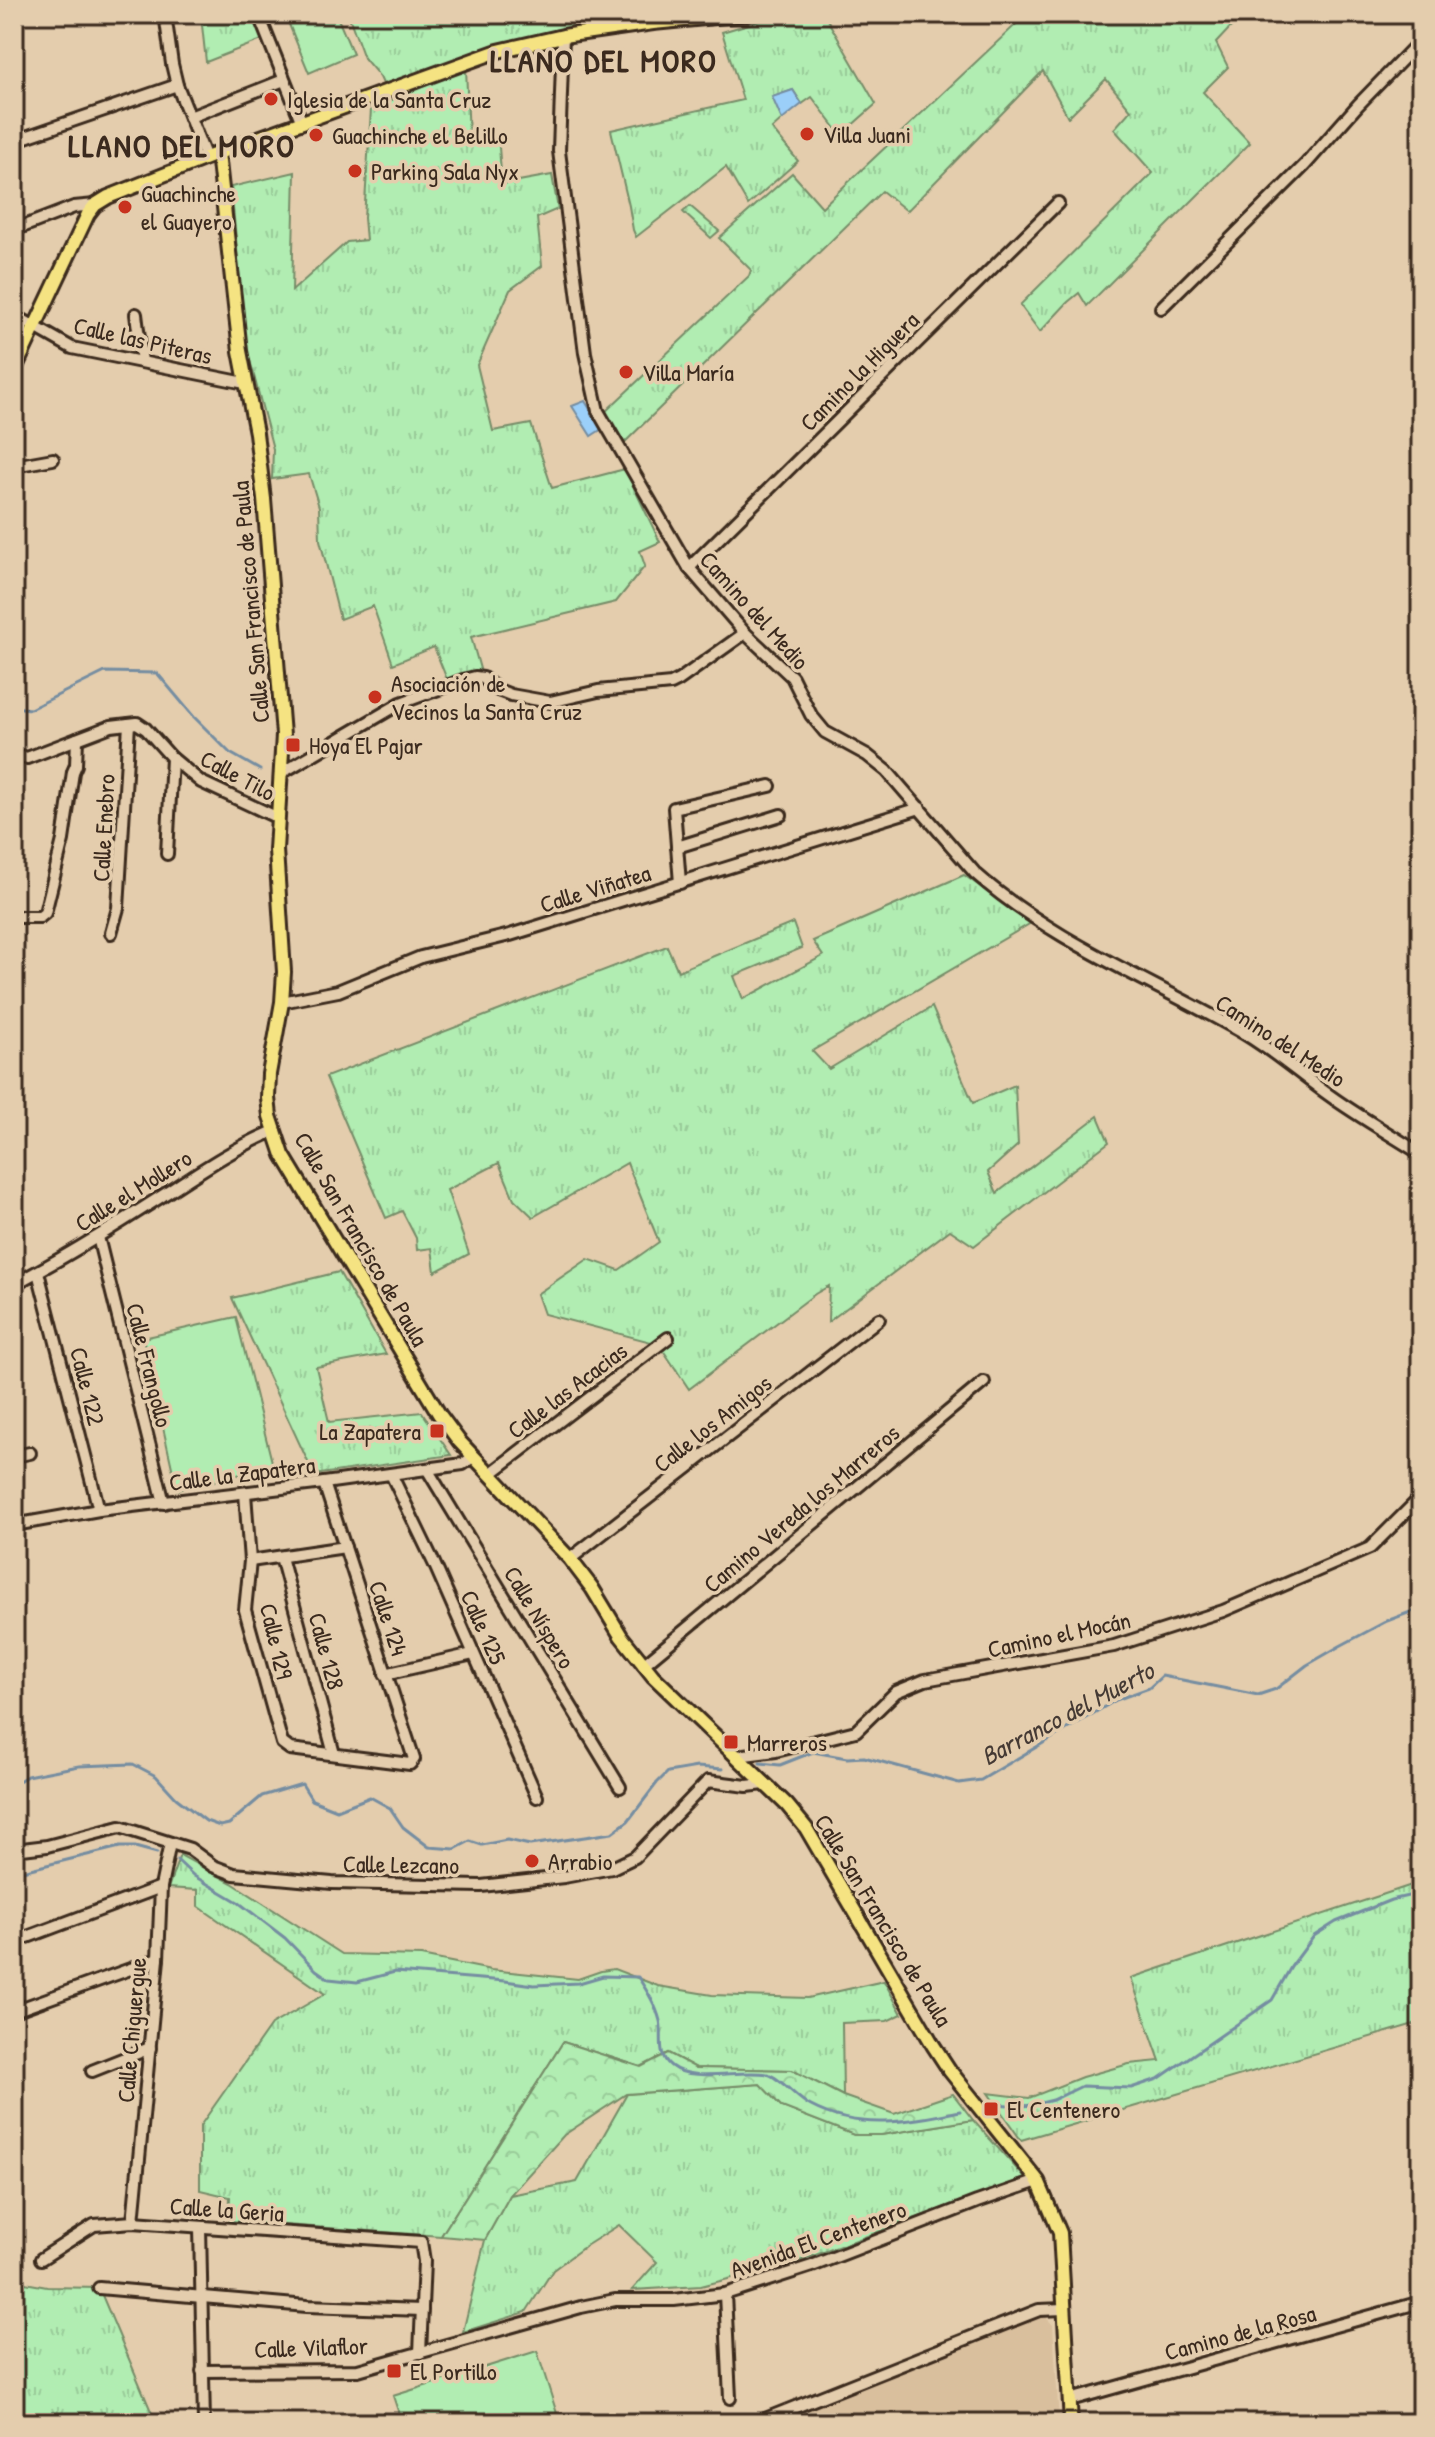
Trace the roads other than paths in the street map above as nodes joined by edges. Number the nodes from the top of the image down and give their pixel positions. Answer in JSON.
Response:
{"nodes":[{"id":1,"x":165,"y":14,"type":"edge"},
{"id":2,"x":747,"y":14,"type":"edge"},
{"id":3,"x":268,"y":15,"type":"edge"},
{"id":4,"x":563,"y":36,"type":"junction"},
{"id":5,"x":1421,"y":40,"type":"edge"},
{"id":6,"x":284,"y":80,"type":"junction"},
{"id":7,"x":177,"y":85,"type":"junction"},
{"id":8,"x":190,"y":117,"type":"junction"},
{"id":9,"x":302,"y":123,"type":"junction"},
{"id":10,"x":14,"y":141,"type":"edge"},
{"id":11,"x":212,"y":156,"type":"junction"},
{"id":12,"x":1058,"y":203,"type":"dead end"},
{"id":13,"x":95,"y":205,"type":"junction"},
{"id":14,"x":14,"y":230,"type":"edge"},
{"id":15,"x":1161,"y":308,"type":"dead end"},
{"id":16,"x":136,"y":314,"type":"dead end"},
{"id":17,"x":14,"y":315,"type":"edge"},
{"id":18,"x":35,"y":327,"type":"junction"},
{"id":19,"x":142,"y":362,"type":"junction"},
{"id":20,"x":14,"y":371,"type":"edge"},
{"id":21,"x":245,"y":383,"type":"junction"},
{"id":22,"x":53,"y":459,"type":"dead end"},
{"id":23,"x":14,"y":466,"type":"edge"},
{"id":24,"x":689,"y":568,"type":"junction"},
{"id":25,"x":745,"y":633,"type":"junction"},
{"id":26,"x":129,"y":724,"type":"junction"},
{"id":27,"x":77,"y":739,"type":"junction"},
{"id":28,"x":14,"y":754,"type":"edge"},
{"id":29,"x":172,"y":758,"type":"junction"},
{"id":30,"x":283,"y":772,"type":"junction"},
{"id":31,"x":770,"y":786,"type":"dead end"},
{"id":32,"x":920,"y":808,"type":"junction"},
{"id":33,"x":781,"y":815,"type":"dead end"},
{"id":34,"x":278,"y":818,"type":"junction"},
{"id":35,"x":677,"y":847,"type":"junction"},
{"id":36,"x":167,"y":854,"type":"dead end"},
{"id":37,"x":680,"y":883,"type":"junction"},
{"id":38,"x":14,"y":917,"type":"edge"},
{"id":39,"x":111,"y":933,"type":"dead end"},
{"id":40,"x":282,"y":1002,"type":"junction"},
{"id":41,"x":274,"y":1131,"type":"junction"},
{"id":42,"x":1421,"y":1154,"type":"edge"},
{"id":43,"x":98,"y":1237,"type":"junction"},
{"id":44,"x":38,"y":1272,"type":"junction"},
{"id":45,"x":14,"y":1284,"type":"edge"},
{"id":46,"x":879,"y":1319,"type":"dead end"},
{"id":47,"x":668,"y":1338,"type":"dead end"},
{"id":48,"x":984,"y":1382,"type":"dead end"},
{"id":49,"x":30,"y":1453,"type":"dead end"},
{"id":50,"x":14,"y":1456,"type":"edge"},
{"id":51,"x":473,"y":1457,"type":"junction"},
{"id":52,"x":427,"y":1469,"type":"junction"},
{"id":53,"x":391,"y":1474,"type":"junction"},
{"id":54,"x":490,"y":1474,"type":"junction"},
{"id":55,"x":324,"y":1483,"type":"junction"},
{"id":56,"x":245,"y":1493,"type":"junction"},
{"id":57,"x":1421,"y":1497,"type":"edge"},
{"id":58,"x":164,"y":1503,"type":"junction"},
{"id":59,"x":99,"y":1510,"type":"junction"},
{"id":60,"x":14,"y":1525,"type":"edge"},
{"id":61,"x":345,"y":1547,"type":"junction"},
{"id":62,"x":281,"y":1557,"type":"junction"},
{"id":63,"x":570,"y":1559,"type":"junction"},
{"id":64,"x":250,"y":1561,"type":"junction"},
{"id":65,"x":473,"y":1654,"type":"junction"},
{"id":66,"x":643,"y":1665,"type":"junction"},
{"id":67,"x":385,"y":1674,"type":"junction"},
{"id":68,"x":334,"y":1754,"type":"junction"},
{"id":69,"x":737,"y":1756,"type":"junction"},
{"id":70,"x":765,"y":1784,"type":"junction"},
{"id":71,"x":620,"y":1787,"type":"dead end"},
{"id":72,"x":537,"y":1797,"type":"dead end"},
{"id":73,"x":170,"y":1843,"type":"junction"},
{"id":74,"x":14,"y":1850,"type":"edge"},
{"id":75,"x":161,"y":1887,"type":"junction"},
{"id":76,"x":14,"y":1942,"type":"edge"},
{"id":77,"x":158,"y":1959,"type":"junction"},
{"id":78,"x":14,"y":2011,"type":"edge"},
{"id":79,"x":150,"y":2048,"type":"junction"},
{"id":80,"x":92,"y":2071,"type":"dead end"},
{"id":81,"x":1038,"y":2181,"type":"junction"},
{"id":82,"x":133,"y":2222,"type":"junction"},
{"id":83,"x":200,"y":2227,"type":"junction"},
{"id":84,"x":41,"y":2259,"type":"dead end"},
{"id":85,"x":99,"y":2288,"type":"dead end"},
{"id":86,"x":725,"y":2294,"type":"junction"},
{"id":87,"x":201,"y":2296,"type":"junction"},
{"id":88,"x":1421,"y":2302,"type":"edge"},
{"id":89,"x":1064,"y":2309,"type":"junction"},
{"id":90,"x":422,"y":2310,"type":"junction"},
{"id":91,"x":420,"y":2353,"type":"junction"},
{"id":92,"x":202,"y":2371,"type":"junction"},
{"id":93,"x":730,"y":2398,"type":"dead end"},
{"id":94,"x":1070,"y":2400,"type":"junction"},
{"id":95,"x":204,"y":2423,"type":"edge"},
{"id":96,"x":755,"y":2423,"type":"edge"},
{"id":97,"x":1071,"y":2423,"type":"edge"}],
"edges":[{"from":1,"to":7,"type":"street"},
{"from":2,"to":4,"type":"main road"},
{"from":3,"to":6,"type":"street"},
{"from":4,"to":9,"type":"main road"},
{"from":4,"to":24,"type":"street","name":"Camino del Medio"},
{"from":5,"to":15,"type":"street"},
{"from":6,"to":8,"type":"street"},
{"from":6,"to":9,"type":"street"},
{"from":7,"to":8,"type":"street"},
{"from":7,"to":10,"type":"street"},
{"from":8,"to":11,"type":"street"},
{"from":9,"to":11,"type":"main road"},
{"from":11,"to":13,"type":"main road"},
{"from":11,"to":21,"type":"main road","name":"Calle San Francisco de Paula"},
{"from":12,"to":24,"type":"street","name":"Camino la Higuera"},
{"from":13,"to":14,"type":"street"},
{"from":13,"to":18,"type":"main road"},
{"from":16,"to":19,"type":"street"},
{"from":17,"to":18,"type":"street","name":"Calle las Piteras"},
{"from":18,"to":19,"type":"street","name":"Calle las Piteras"},
{"from":18,"to":20,"type":"main road"},
{"from":19,"to":21,"type":"street","name":"Calle las Piteras"},
{"from":21,"to":30,"type":"main road","name":"Calle San Francisco de Paula"},
{"from":22,"to":23,"type":"street"},
{"from":24,"to":25,"type":"street","name":"Camino del Medio"},
{"from":25,"to":30,"type":"street"},
{"from":25,"to":32,"type":"street","name":"Camino del Medio"},
{"from":26,"to":27,"type":"street"},
{"from":26,"to":29,"type":"street","name":"Calle Tilo"},
{"from":26,"to":39,"type":"street","name":"Calle Enebro"},
{"from":27,"to":28,"type":"street"},
{"from":27,"to":38,"type":"street"},
{"from":29,"to":34,"type":"street","name":"Calle Tilo"},
{"from":29,"to":36,"type":"street"},
{"from":30,"to":34,"type":"main road","name":"Calle San Francisco de Paula"},
{"from":31,"to":35,"type":"street"},
{"from":32,"to":37,"type":"street","name":"Calle Viñatea"},
{"from":32,"to":42,"type":"street","name":"Camino del Medio"},
{"from":33,"to":35,"type":"street"},
{"from":34,"to":40,"type":"main road","name":"Calle San Francisco de Paula"},
{"from":35,"to":37,"type":"street"},
{"from":37,"to":40,"type":"street","name":"Calle Viñatea"},
{"from":40,"to":41,"type":"main road","name":"Calle San Francisco de Paula"},
{"from":41,"to":43,"type":"street","name":"Calle el Mollero"},
{"from":41,"to":51,"type":"main road","name":"Calle San Francisco de Paula"},
{"from":43,"to":44,"type":"street","name":"Calle el Mollero"},
{"from":43,"to":58,"type":"street","name":"Calle Frangollo"},
{"from":44,"to":45,"type":"street","name":"Calle el Mollero"},
{"from":44,"to":59,"type":"street","name":"Calle 122"},
{"from":46,"to":63,"type":"street","name":"Calle los Amigos"},
{"from":47,"to":54,"type":"street","name":"Calle las Acacias"},
{"from":48,"to":66,"type":"street","name":"Camino Vereda los Marreros"},
{"from":49,"to":50,"type":"street"},
{"from":51,"to":52,"type":"street","name":"Calle la Zapatera"},
{"from":51,"to":54,"type":"main road","name":"Calle San Francisco de Paula"},
{"from":52,"to":53,"type":"street","name":"Calle la Zapatera"},
{"from":52,"to":71,"type":"street","name":"Calle Níspero"},
{"from":53,"to":55,"type":"street","name":"Calle la Zapatera"},
{"from":53,"to":65,"type":"street","name":"Calle 125"},
{"from":54,"to":63,"type":"main road","name":"Calle San Francisco de Paula"},
{"from":55,"to":56,"type":"street","name":"Calle la Zapatera"},
{"from":55,"to":61,"type":"street","name":"Calle 124"},
{"from":56,"to":58,"type":"street","name":"Calle la Zapatera"},
{"from":56,"to":64,"type":"street","name":"Calle 129"},
{"from":57,"to":69,"type":"street","name":"Camino el Mocán"},
{"from":58,"to":59,"type":"street","name":"Calle la Zapatera"},
{"from":59,"to":60,"type":"street","name":"Calle la Zapatera"},
{"from":61,"to":62,"type":"street"},
{"from":61,"to":67,"type":"street","name":"Calle 124"},
{"from":62,"to":64,"type":"street"},
{"from":62,"to":68,"type":"street","name":"Calle 128"},
{"from":63,"to":66,"type":"main road","name":"Calle San Francisco de Paula"},
{"from":64,"to":68,"type":"street","name":"Calle 129"},
{"from":65,"to":67,"type":"street"},
{"from":65,"to":72,"type":"street","name":"Calle 125"},
{"from":66,"to":69,"type":"main road","name":"Calle San Francisco de Paula"},
{"from":67,"to":68,"type":"street","name":"Calle 124"},
{"from":69,"to":70,"type":"main road","name":"Calle San Francisco de Paula"},
{"from":70,"to":73,"type":"street","name":"Calle Lezcano"},
{"from":70,"to":81,"type":"main road","name":"Calle San Francisco de Paula"},
{"from":73,"to":74,"type":"street","name":"Calle Lezcano"},
{"from":73,"to":75,"type":"street","name":"Calle Chiguergue"},
{"from":75,"to":76,"type":"street"},
{"from":75,"to":77,"type":"street","name":"Calle Chiguergue"},
{"from":77,"to":78,"type":"street"},
{"from":77,"to":79,"type":"street","name":"Calle Chiguergue"},
{"from":79,"to":80,"type":"street"},
{"from":79,"to":82,"type":"street","name":"Calle Chiguergue"},
{"from":81,"to":86,"type":"street","name":"Avenida El Centenero"},
{"from":81,"to":89,"type":"main road","name":"Calle San Francisco de Paula"},
{"from":82,"to":83,"type":"street","name":"Calle la Geria"},
{"from":82,"to":84,"type":"street","name":"Calle la Geria"},
{"from":83,"to":87,"type":"street"},
{"from":83,"to":90,"type":"street","name":"Calle la Geria"},
{"from":85,"to":87,"type":"street"},
{"from":86,"to":91,"type":"street","name":"Avenida El Centenero"},
{"from":86,"to":93,"type":"street"},
{"from":87,"to":90,"type":"street"},
{"from":87,"to":92,"type":"street"},
{"from":88,"to":94,"type":"street","name":"Camino de la Rosa"},
{"from":89,"to":94,"type":"main road","name":"Calle San Francisco de Paula"},
{"from":89,"to":96,"type":"street"},
{"from":90,"to":91,"type":"street"},
{"from":91,"to":92,"type":"street","name":"Calle Vilaflor"},
{"from":92,"to":95,"type":"street"},
{"from":94,"to":97,"type":"main road","name":"Calle San Francisco de Paula"}]}
